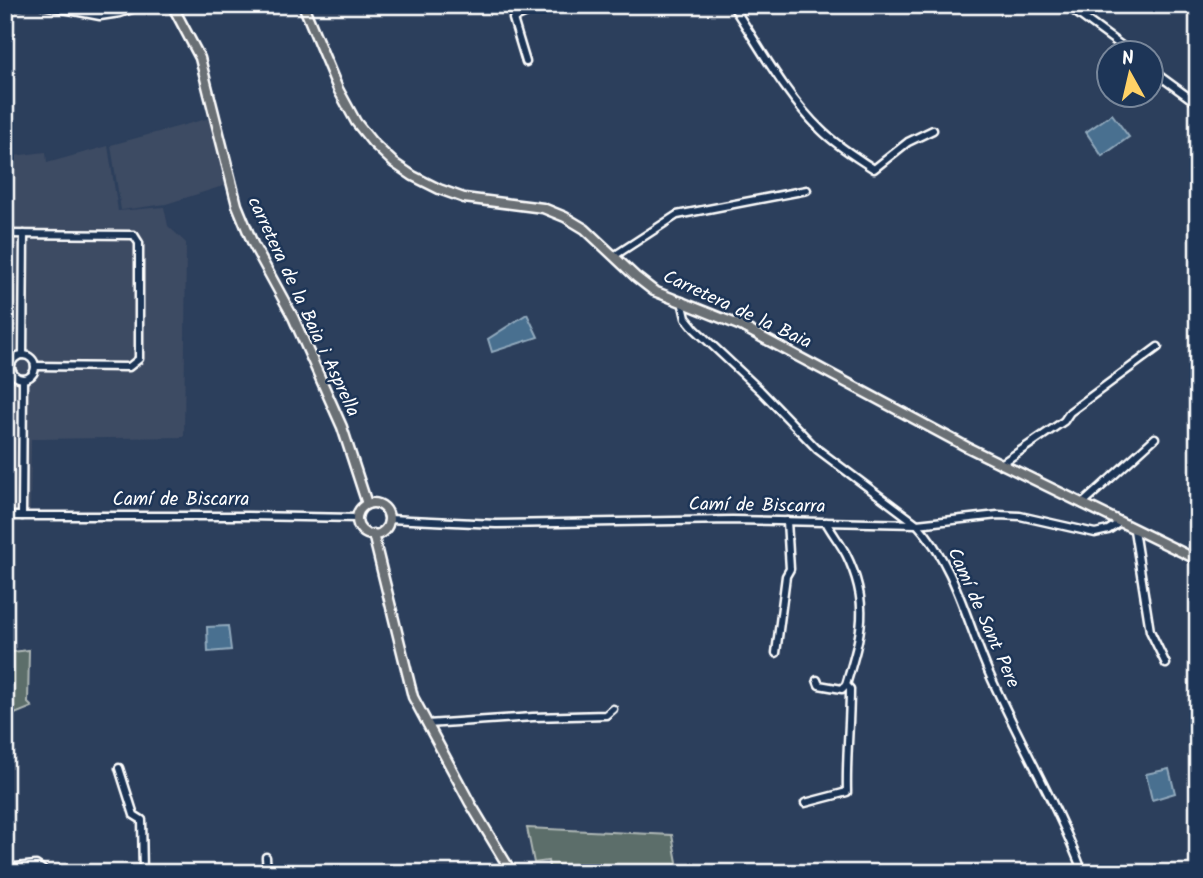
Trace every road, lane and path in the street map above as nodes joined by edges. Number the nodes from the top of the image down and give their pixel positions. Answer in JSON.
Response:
{"nodes":[{"id":1,"x":22,"y":5,"type":"edge"},
{"id":2,"x":43,"y":5,"type":"edge"},
{"id":3,"x":144,"y":5,"type":"edge"},
{"id":4,"x":172,"y":5,"type":"edge"},
{"id":5,"x":303,"y":5,"type":"edge"},
{"id":6,"x":526,"y":5,"type":"edge"},
{"id":7,"x":732,"y":5,"type":"edge"},
{"id":8,"x":1066,"y":5,"type":"edge"},
{"id":9,"x":5,"y":8,"type":"edge"},
{"id":10,"x":1111,"y":38,"type":"edge"},
{"id":11,"x":526,"y":62,"type":"dead end"},
{"id":12,"x":1164,"y":79,"type":"edge"},
{"id":13,"x":1198,"y":104,"type":"edge"},
{"id":14,"x":933,"y":130,"type":"dead end"},
{"id":15,"x":807,"y":190,"type":"dead end"},
{"id":16,"x":5,"y":234,"type":"edge"},
{"id":17,"x":24,"y":234,"type":"junction"},
{"id":18,"x":614,"y":256,"type":"junction"},
{"id":19,"x":682,"y":301,"type":"junction"},
{"id":20,"x":1158,"y":347,"type":"dead end"},
{"id":21,"x":23,"y":355,"type":"junction"},
{"id":22,"x":8,"y":366,"type":"edge"},
{"id":23,"x":35,"y":366,"type":"junction"},
{"id":24,"x":23,"y":379,"type":"junction"},
{"id":25,"x":1155,"y":438,"type":"dead end"},
{"id":26,"x":1001,"y":464,"type":"junction"},
{"id":27,"x":368,"y":504,"type":"junction"},
{"id":28,"x":1082,"y":504,"type":"junction"},
{"id":29,"x":5,"y":516,"type":"edge"},
{"id":30,"x":22,"y":516,"type":"junction"},
{"id":31,"x":358,"y":518,"type":"junction"},
{"id":32,"x":389,"y":519,"type":"junction"},
{"id":33,"x":787,"y":521,"type":"junction"},
{"id":34,"x":826,"y":522,"type":"junction"},
{"id":35,"x":1119,"y":523,"type":"junction"},
{"id":36,"x":917,"y":524,"type":"junction"},
{"id":37,"x":1134,"y":530,"type":"junction"},
{"id":38,"x":373,"y":534,"type":"junction"},
{"id":39,"x":1198,"y":561,"type":"edge"},
{"id":40,"x":776,"y":653,"type":"dead end"},
{"id":41,"x":1166,"y":664,"type":"dead end"},
{"id":42,"x":817,"y":680,"type":"dead end"},
{"id":43,"x":846,"y":685,"type":"junction"},
{"id":44,"x":613,"y":709,"type":"dead end"},
{"id":45,"x":427,"y":724,"type":"junction"},
{"id":46,"x":119,"y":768,"type":"dead end"},
{"id":47,"x":805,"y":803,"type":"dead end"},
{"id":48,"x":266,"y":857,"type":"dead end"},
{"id":49,"x":5,"y":868,"type":"edge"},
{"id":50,"x":47,"y":873,"type":"edge"},
{"id":51,"x":143,"y":873,"type":"edge"},
{"id":52,"x":267,"y":873,"type":"edge"},
{"id":53,"x":512,"y":873,"type":"edge"},
{"id":54,"x":1083,"y":873,"type":"edge"}],
"edges":[{"from":1,"to":9,"type":"street"},
{"from":2,"to":3,"type":"street"},
{"from":4,"to":27,"type":"main road","name":"carretera de la Baia i Asprella"},
{"from":5,"to":18,"type":"main road","name":"Carretera de la Baia"},
{"from":6,"to":11,"type":"street"},
{"from":7,"to":14,"type":"street"},
{"from":8,"to":10,"type":"street"},
{"from":12,"to":13,"type":"street"},
{"from":15,"to":18,"type":"street"},
{"from":16,"to":17,"type":"street"},
{"from":17,"to":21,"type":"street"},
{"from":17,"to":23,"type":"street"},
{"from":18,"to":19,"type":"main road","name":"Carretera de la Baia"},
{"from":19,"to":26,"type":"main road","name":"Carretera de la Baia"},
{"from":19,"to":36,"type":"street","name":"Camí de Sant Pere"},
{"from":20,"to":26,"type":"street"},
{"from":21,"to":22,"type":"street"},
{"from":21,"to":23,"type":"street"},
{"from":22,"to":24,"type":"street"},
{"from":23,"to":24,"type":"street"},
{"from":24,"to":30,"type":"street"},
{"from":25,"to":28,"type":"street"},
{"from":26,"to":28,"type":"main road","name":"Carretera de la Baia"},
{"from":27,"to":31,"type":"main road"},
{"from":27,"to":32,"type":"main road"},
{"from":28,"to":35,"type":"main road","name":"Carretera de la Baia"},
{"from":29,"to":30,"type":"street","name":"Camí de Biscarra"},
{"from":30,"to":31,"type":"street","name":"Camí de Biscarra"},
{"from":31,"to":38,"type":"main road"},
{"from":32,"to":33,"type":"street","name":"Camí de Biscarra"},
{"from":32,"to":38,"type":"main road"},
{"from":33,"to":34,"type":"street","name":"Camí de Biscarra"},
{"from":33,"to":40,"type":"street"},
{"from":34,"to":36,"type":"street","name":"Camí de Biscarra"},
{"from":34,"to":43,"type":"street"},
{"from":35,"to":36,"type":"street","name":"Camí de Biscarra"},
{"from":35,"to":37,"type":"main road","name":"Carretera de la Baia"},
{"from":36,"to":54,"type":"street","name":"Camí de Sant Pere"},
{"from":37,"to":39,"type":"main road","name":"Carretera de la Baia"},
{"from":37,"to":41,"type":"street"},
{"from":38,"to":45,"type":"main road"},
{"from":42,"to":43,"type":"street"},
{"from":43,"to":47,"type":"street"},
{"from":44,"to":45,"type":"street"},
{"from":45,"to":53,"type":"main road"},
{"from":46,"to":51,"type":"street"},
{"from":48,"to":52,"type":"street"},
{"from":49,"to":50,"type":"street"}]}
